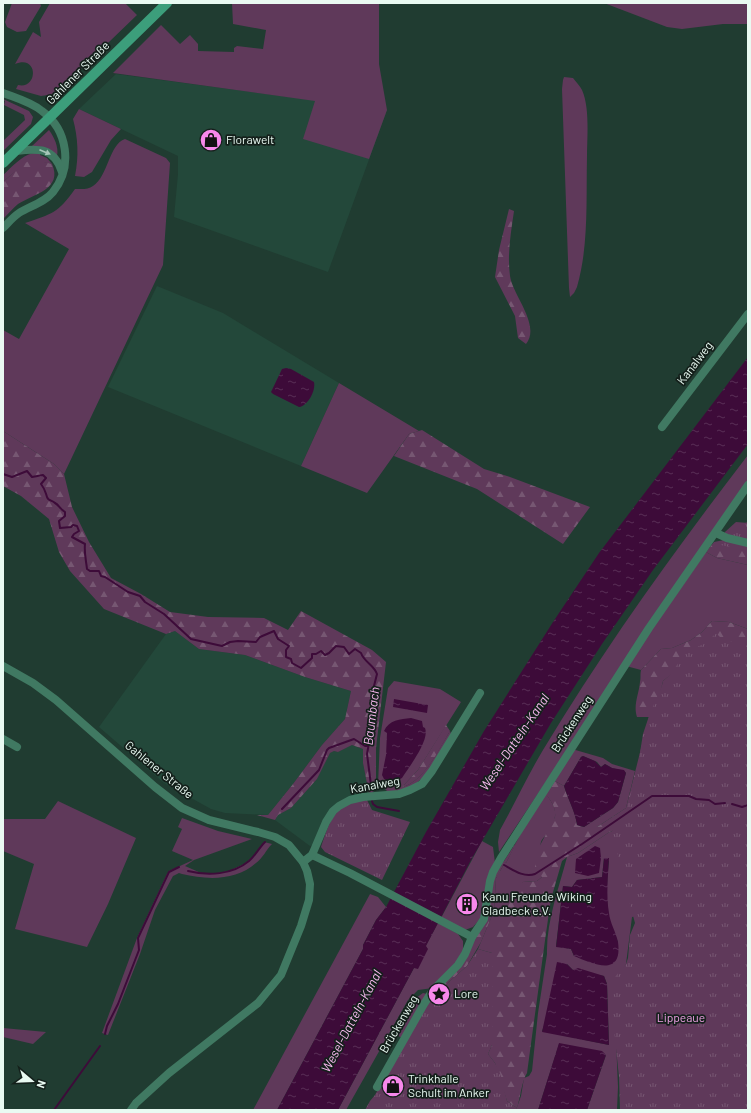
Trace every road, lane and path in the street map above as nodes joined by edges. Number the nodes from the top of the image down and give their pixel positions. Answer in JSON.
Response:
{"nodes":[{"id":1,"x":167,"y":3,"type":"edge"},
{"id":2,"x":3,"y":93,"type":"edge"},
{"id":3,"x":50,"y":118,"type":"junction"},
{"id":4,"x":16,"y":151,"type":"junction"},
{"id":5,"x":3,"y":164,"type":"edge"},
{"id":6,"x":63,"y":175,"type":"junction"},
{"id":7,"x":3,"y":228,"type":"edge"},
{"id":8,"x":748,"y":314,"type":"edge"},
{"id":9,"x":662,"y":427,"type":"dead end"},
{"id":10,"x":748,"y":485,"type":"edge"},
{"id":11,"x":716,"y":533,"type":"junction"},
{"id":12,"x":748,"y":543,"type":"edge"},
{"id":13,"x":3,"y":666,"type":"edge"},
{"id":14,"x":480,"y":693,"type":"dead end"},
{"id":15,"x":3,"y":739,"type":"edge"},
{"id":16,"x":17,"y":747,"type":"dead end"},
{"id":17,"x":312,"y":855,"type":"junction"},
{"id":18,"x":303,"y":862,"type":"junction"},
{"id":19,"x":472,"y":937,"type":"junction"},
{"id":20,"x":377,"y":1087,"type":"dead end"},
{"id":21,"x":131,"y":1110,"type":"edge"}],
"edges":[{"from":1,"to":3,"type":"main road","name":"Gahlener Straße"},
{"from":2,"to":3,"type":"street"},
{"from":3,"to":4,"type":"main road"},
{"from":3,"to":6,"type":"street","name":"Gahlener Straße"},
{"from":4,"to":5,"type":"main road"},
{"from":4,"to":6,"type":"street","one_way":true},
{"from":6,"to":7,"type":"street","name":"Gahlener Straße"},
{"from":8,"to":9,"type":"street","name":"Kanalweg"},
{"from":10,"to":11,"type":"street","name":"Brückenweg"},
{"from":11,"to":12,"type":"street"},
{"from":11,"to":19,"type":"street","name":"Brückenweg"},
{"from":13,"to":18,"type":"street","name":"Gahlener Straße"},
{"from":14,"to":17,"type":"street","name":"Kanalweg"},
{"from":15,"to":16,"type":"street"},
{"from":17,"to":18,"type":"street","name":"Kanalweg"},
{"from":17,"to":19,"type":"street"},
{"from":18,"to":21,"type":"street","name":"Gahlener Straße"},
{"from":19,"to":20,"type":"street","name":"Brückenweg"}]}
